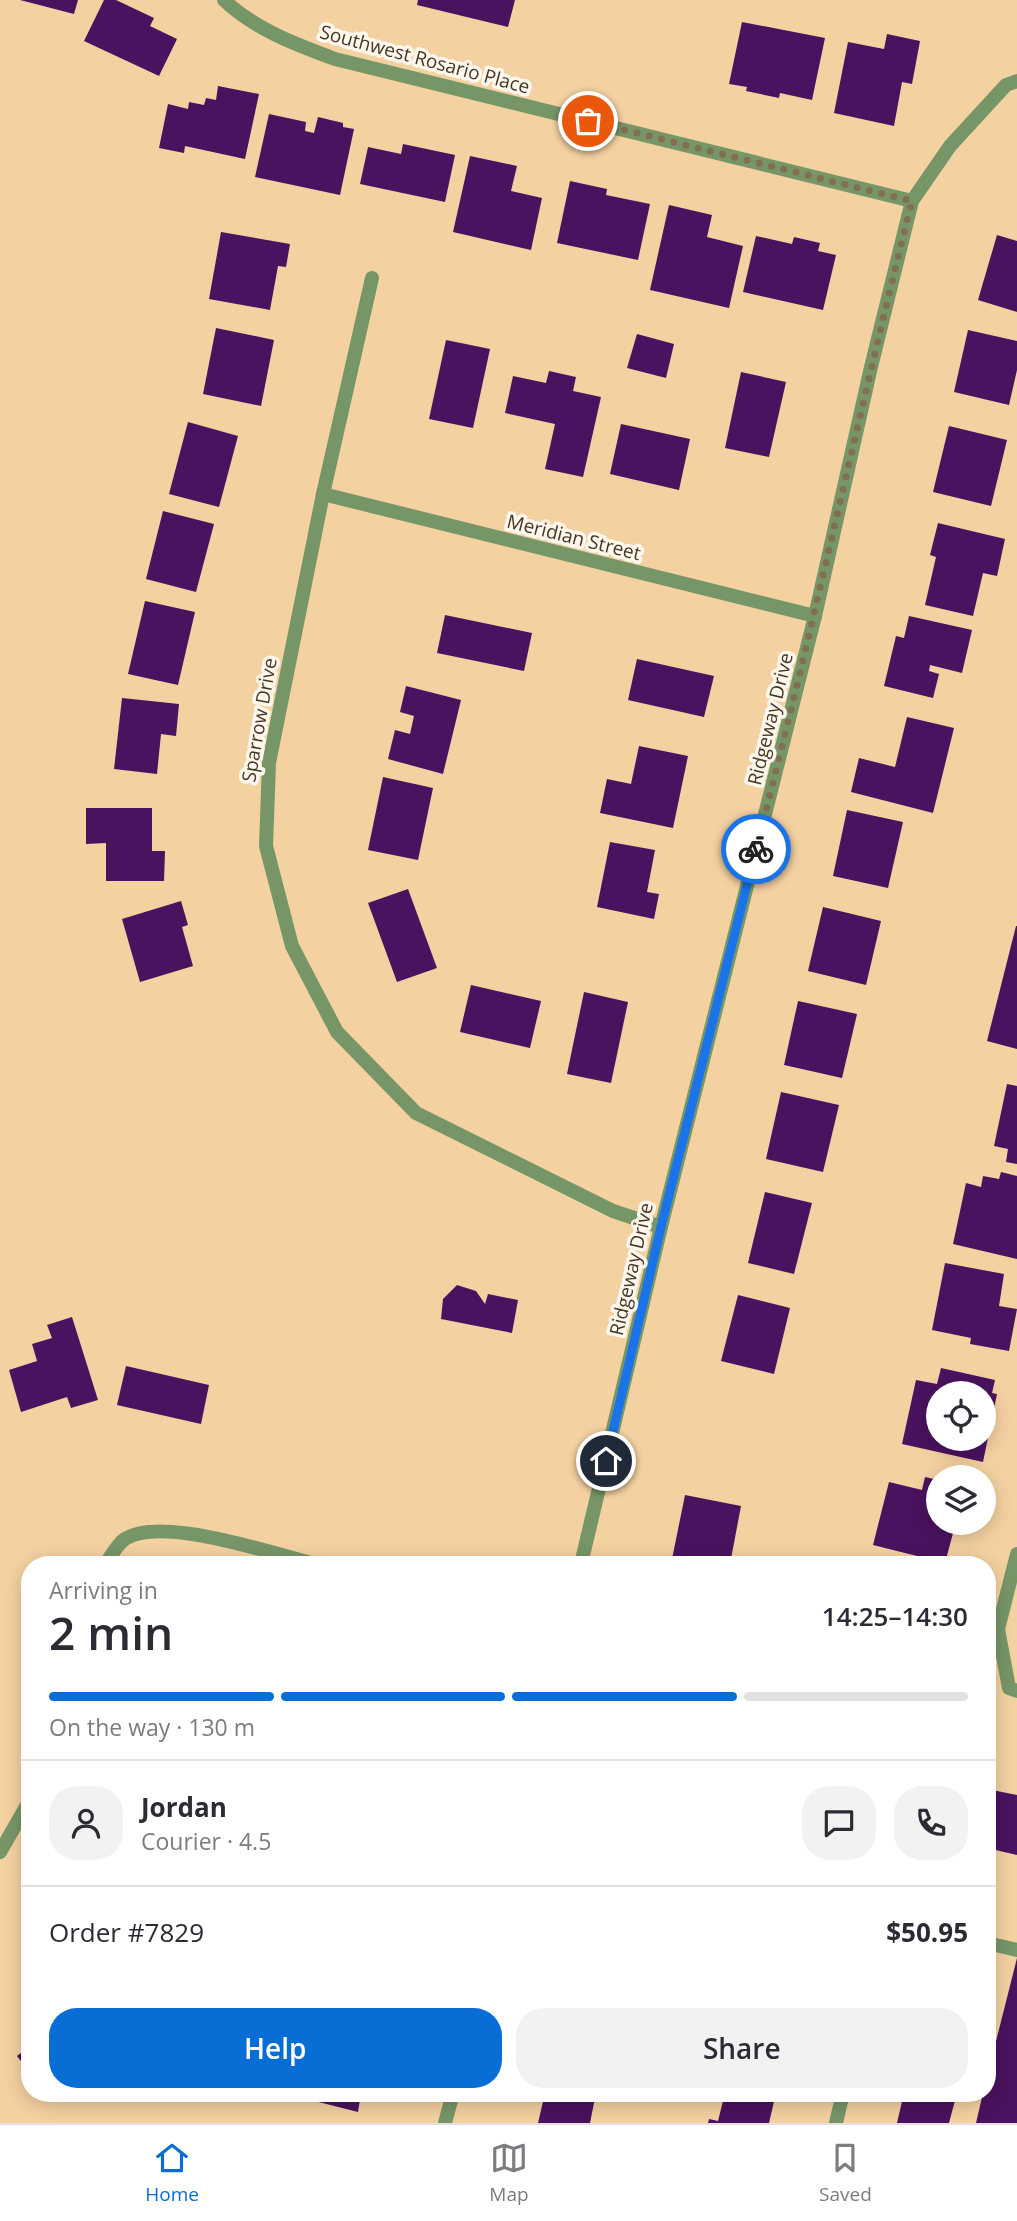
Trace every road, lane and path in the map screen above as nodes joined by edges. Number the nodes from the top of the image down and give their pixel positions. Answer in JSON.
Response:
{"nodes":[{"id":1,"x":224,"y":0,"type":"edge"},
{"id":2,"x":1017,"y":81,"type":"edge"},
{"id":3,"x":912,"y":201,"type":"junction"},
{"id":4,"x":372,"y":278,"type":"dead end"},
{"id":5,"x":323,"y":494,"type":"junction"},
{"id":6,"x":815,"y":616,"type":"junction"},
{"id":7,"x":661,"y":1227,"type":"junction"},
{"id":8,"x":1017,"y":1554,"type":"edge"},
{"id":9,"x":111,"y":1556,"type":"edge"},
{"id":10,"x":283,"y":1556,"type":"edge"},
{"id":11,"x":583,"y":1556,"type":"edge"},
{"id":12,"x":1017,"y":1691,"type":"edge"},
{"id":13,"x":21,"y":1816,"type":"edge"},
{"id":14,"x":0,"y":1852,"type":"edge"},
{"id":15,"x":996,"y":1945,"type":"edge"},
{"id":16,"x":1017,"y":1950,"type":"edge"},
{"id":17,"x":451,"y":2102,"type":"edge"},
{"id":18,"x":841,"y":2102,"type":"edge"},
{"id":19,"x":445,"y":2123,"type":"edge"},
{"id":20,"x":836,"y":2123,"type":"edge"}],
"edges":[{"from":1,"to":3,"type":"street","name":"Southwest Rosario Place"},
{"from":2,"to":3,"type":"street","name":"Ridgeway Drive"},
{"from":3,"to":6,"type":"street","name":"Ridgeway Drive"},
{"from":4,"to":5,"type":"street","name":"Sparrow Drive"},
{"from":5,"to":6,"type":"street","name":"Meridian Street"},
{"from":5,"to":7,"type":"street","name":"Sparrow Drive"},
{"from":6,"to":7,"type":"street","name":"Ridgeway Drive"},
{"from":7,"to":11,"type":"street","name":"Ridgeway Drive"},
{"from":8,"to":12,"type":"street"},
{"from":9,"to":10,"type":"street"},
{"from":13,"to":14,"type":"street"},
{"from":15,"to":16,"type":"street"},
{"from":17,"to":19,"type":"street"},
{"from":18,"to":20,"type":"street"}]}
